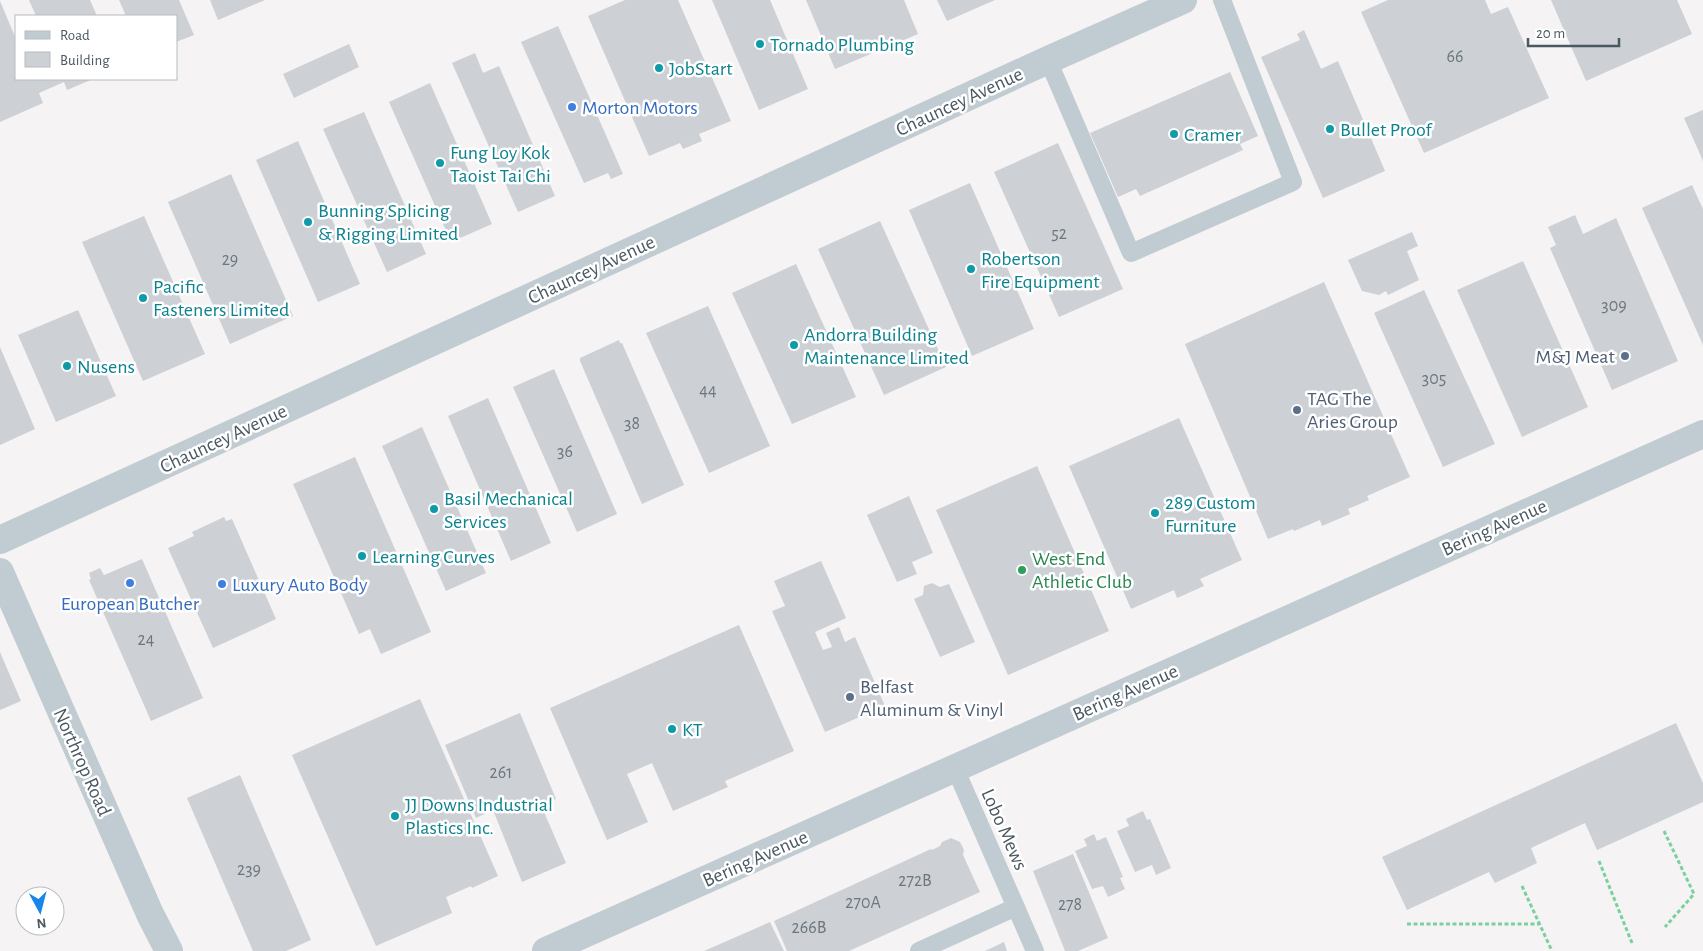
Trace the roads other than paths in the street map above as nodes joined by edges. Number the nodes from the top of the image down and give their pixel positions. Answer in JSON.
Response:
{"nodes":[{"id":1,"x":1183,"y":0,"type":"edge"},
{"id":2,"x":1222,"y":0,"type":"edge"},
{"id":3,"x":1048,"y":60,"type":"junction"},
{"id":4,"x":1703,"y":434,"type":"edge"},
{"id":5,"x":0,"y":540,"type":"edge"},
{"id":6,"x":0,"y":572,"type":"edge"},
{"id":7,"x":955,"y":768,"type":"junction"},
{"id":8,"x":1016,"y":907,"type":"junction"},
{"id":9,"x":169,"y":951,"type":"edge"},
{"id":10,"x":546,"y":951,"type":"edge"},
{"id":11,"x":919,"y":951,"type":"edge"},
{"id":12,"x":1035,"y":951,"type":"edge"}],
"edges":[{"from":1,"to":3,"type":"street","name":"Chauncey Avenue"},
{"from":2,"to":3,"type":"lane"},
{"from":3,"to":5,"type":"street","name":"Chauncey Avenue"},
{"from":4,"to":7,"type":"street","name":"Bering Avenue"},
{"from":6,"to":9,"type":"street","name":"Northrop Road"},
{"from":7,"to":8,"type":"lane","name":"Lobo Mews"},
{"from":7,"to":10,"type":"street","name":"Bering Avenue"},
{"from":8,"to":11,"type":"lane"},
{"from":8,"to":12,"type":"lane","name":"Lobo Mews"}]}
